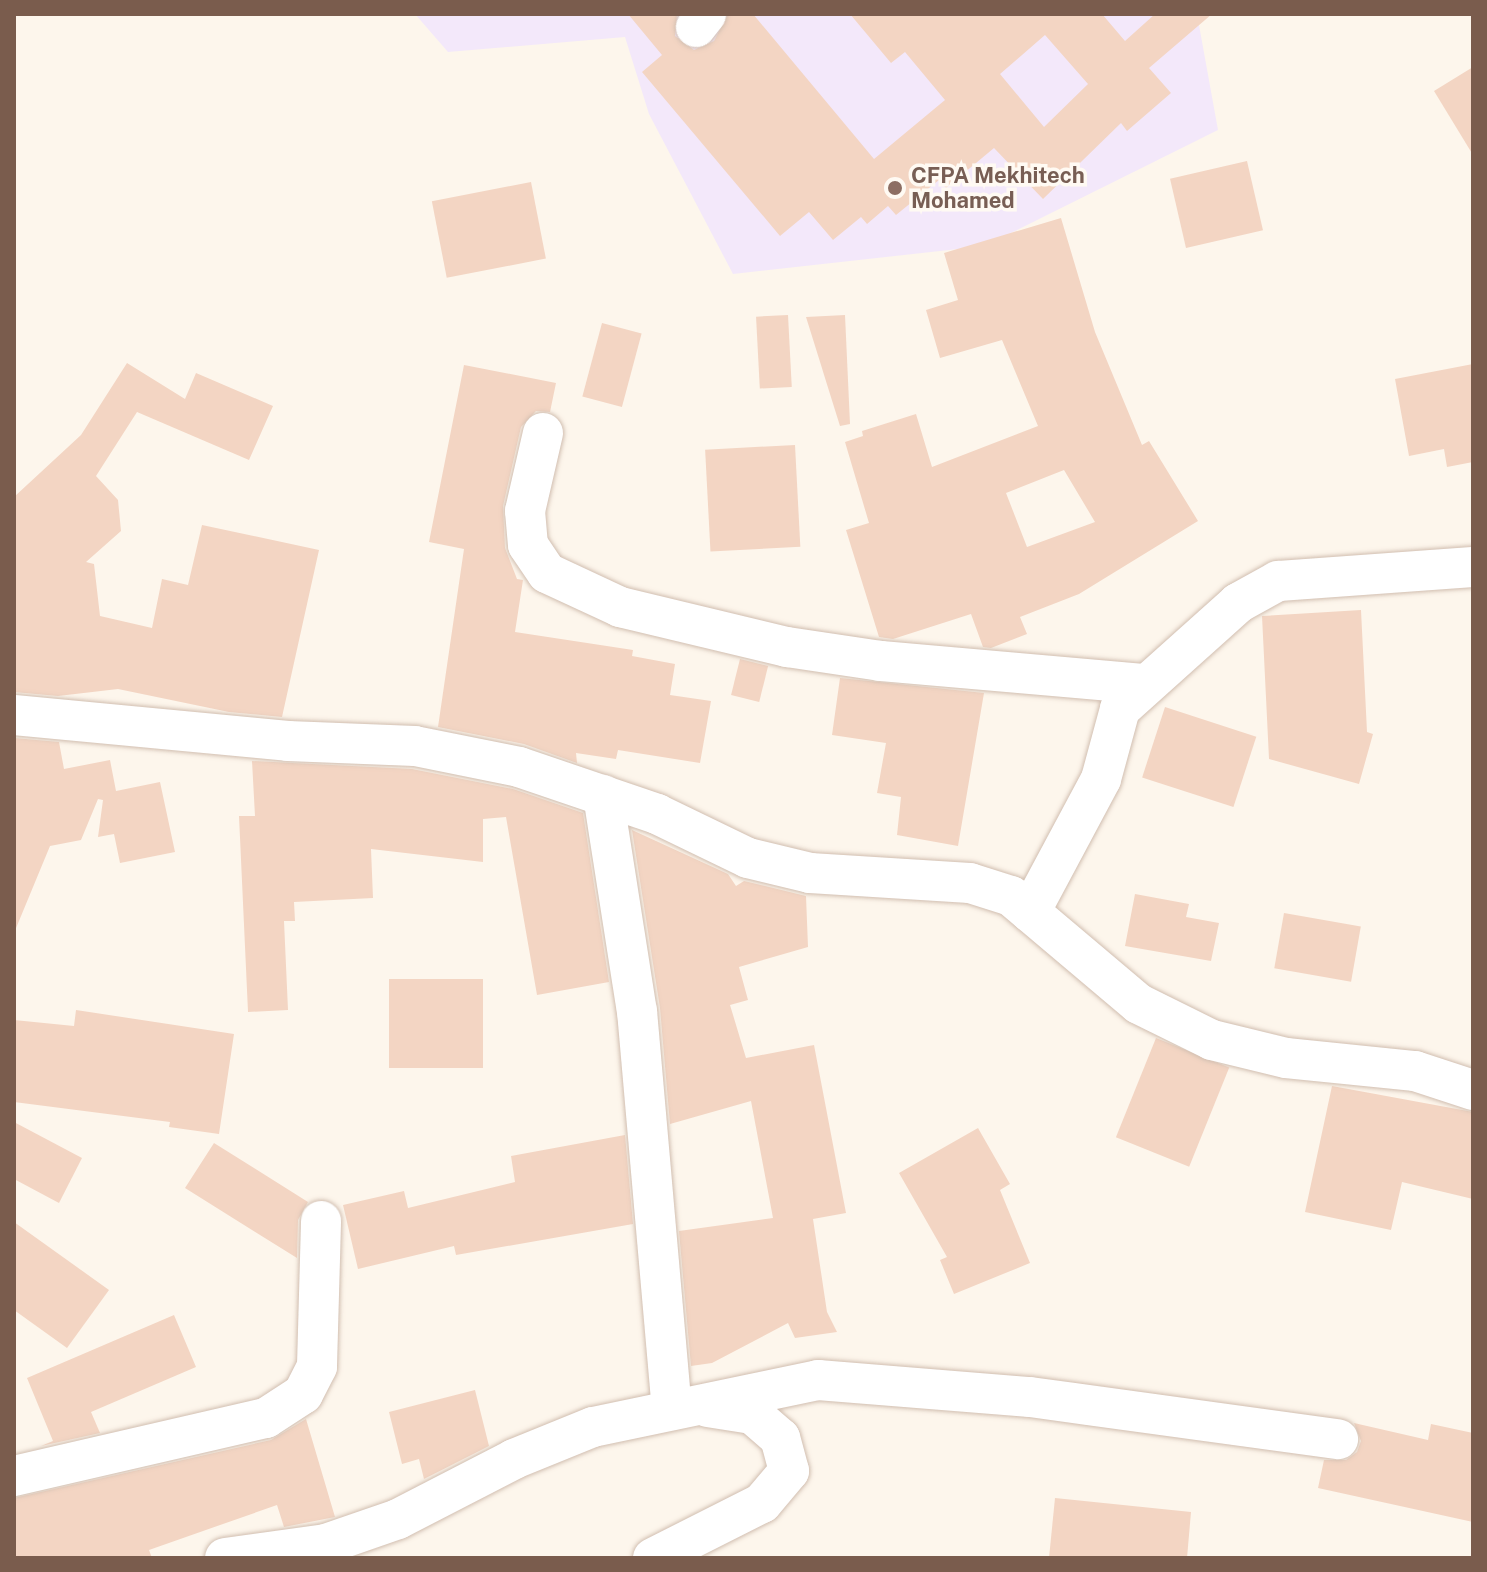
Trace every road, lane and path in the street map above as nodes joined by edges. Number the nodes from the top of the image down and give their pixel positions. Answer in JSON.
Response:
{"nodes":[{"id":1,"x":543,"y":433,"type":"dead end"},
{"id":2,"x":1473,"y":567,"type":"edge"},
{"id":3,"x":1143,"y":684,"type":"junction"},
{"id":4,"x":14,"y":715,"type":"edge"},
{"id":5,"x":603,"y":795,"type":"junction"},
{"id":6,"x":1030,"y":912,"type":"junction"},
{"id":7,"x":1473,"y":1090,"type":"edge"},
{"id":8,"x":321,"y":1221,"type":"dead end"},
{"id":9,"x":682,"y":1407,"type":"junction"},
{"id":10,"x":1338,"y":1439,"type":"dead end"},
{"id":11,"x":14,"y":1476,"type":"edge"},
{"id":12,"x":225,"y":1558,"type":"edge"},
{"id":13,"x":653,"y":1558,"type":"edge"}],
"edges":[{"from":1,"to":3,"type":"street"},
{"from":2,"to":3,"type":"street"},
{"from":3,"to":6,"type":"street"},
{"from":4,"to":5,"type":"street"},
{"from":5,"to":6,"type":"street"},
{"from":5,"to":9,"type":"street"},
{"from":6,"to":7,"type":"street"},
{"from":8,"to":11,"type":"street"},
{"from":9,"to":10,"type":"street"},
{"from":9,"to":12,"type":"street"},
{"from":9,"to":13,"type":"street"}]}
